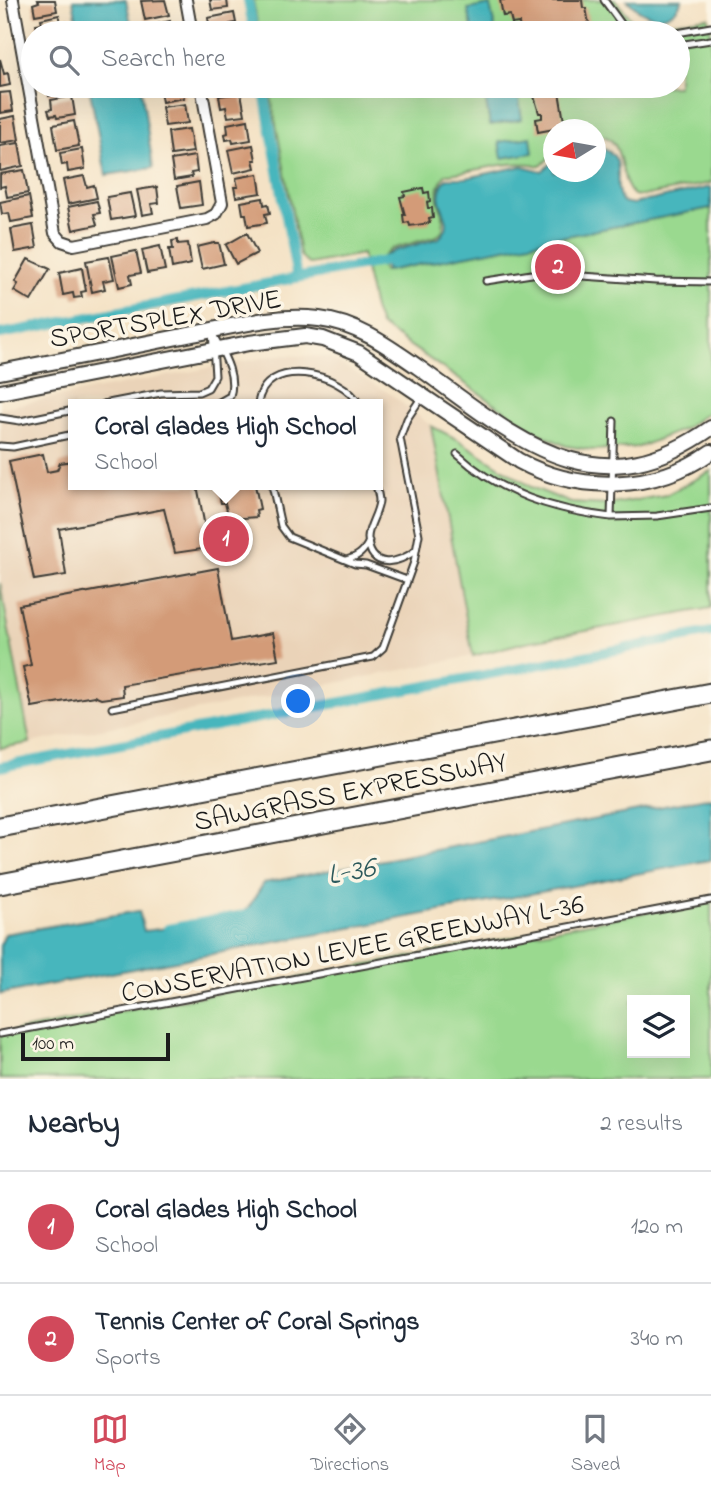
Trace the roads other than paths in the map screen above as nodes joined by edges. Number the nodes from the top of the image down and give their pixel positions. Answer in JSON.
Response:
{"nodes":[{"id":1,"x":13,"y":0,"type":"edge"},
{"id":2,"x":186,"y":0,"type":"edge"},
{"id":3,"x":604,"y":0,"type":"edge"},
{"id":4,"x":190,"y":21,"type":"edge"},
{"id":5,"x":619,"y":21,"type":"edge"},
{"id":6,"x":711,"y":27,"type":"edge"},
{"id":7,"x":690,"y":31,"type":"edge"},
{"id":8,"x":711,"y":40,"type":"edge"},
{"id":9,"x":690,"y":43,"type":"edge"},
{"id":10,"x":21,"y":44,"type":"edge"},
{"id":11,"x":31,"y":98,"type":"edge"},
{"id":12,"x":203,"y":98,"type":"edge"},
{"id":13,"x":486,"y":281,"type":"dead end"},
{"id":14,"x":711,"y":282,"type":"edge"},
{"id":15,"x":212,"y":331,"type":"junction"},
{"id":16,"x":217,"y":350,"type":"junction"},
{"id":17,"x":0,"y":372,"type":"edge"},
{"id":18,"x":0,"y":392,"type":"edge"},
{"id":19,"x":422,"y":395,"type":"junction"},
{"id":20,"x":129,"y":399,"type":"edge"},
{"id":21,"x":226,"y":399,"type":"edge"},
{"id":22,"x":259,"y":399,"type":"edge"},
{"id":23,"x":355,"y":399,"type":"edge"},
{"id":24,"x":68,"y":411,"type":"edge"},
{"id":25,"x":0,"y":418,"type":"edge"},
{"id":26,"x":614,"y":421,"type":"dead end"},
{"id":27,"x":711,"y":428,"type":"edge"},
{"id":28,"x":68,"y":435,"type":"edge"},
{"id":29,"x":0,"y":446,"type":"edge"},
{"id":30,"x":711,"y":452,"type":"edge"},
{"id":31,"x":457,"y":454,"type":"dead end"},
{"id":32,"x":614,"y":465,"type":"junction"},
{"id":33,"x":612,"y":484,"type":"junction"},
{"id":34,"x":273,"y":490,"type":"edge"},
{"id":35,"x":377,"y":490,"type":"edge"},
{"id":36,"x":711,"y":508,"type":"edge"},
{"id":37,"x":611,"y":517,"type":"junction"},
{"id":38,"x":369,"y":541,"type":"junction"},
{"id":39,"x":416,"y":550,"type":"junction"},
{"id":40,"x":346,"y":560,"type":"junction"},
{"id":41,"x":407,"y":580,"type":"junction"},
{"id":42,"x":711,"y":693,"type":"edge"},
{"id":43,"x":112,"y":708,"type":"dead end"},
{"id":44,"x":711,"y":750,"type":"edge"},
{"id":45,"x":0,"y":827,"type":"edge"},
{"id":46,"x":0,"y":884,"type":"edge"},
{"id":47,"x":711,"y":900,"type":"edge"},
{"id":48,"x":0,"y":1034,"type":"edge"}],
"edges":[{"from":1,"to":10,"type":"street"},
{"from":2,"to":4,"type":"street"},
{"from":3,"to":5,"type":"lane"},
{"from":6,"to":7,"type":"lane"},
{"from":8,"to":9,"type":"lane"},
{"from":11,"to":12,"type":"street"},
{"from":13,"to":14,"type":"lane"},
{"from":15,"to":16,"type":"lane"},
{"from":15,"to":17,"type":"street","name":"SPORTSPLEX DRIVE"},
{"from":15,"to":32,"type":"street","name":"SPORTSPLEX DRIVE"},
{"from":16,"to":18,"type":"street","name":"SPORTSPLEX DRIVE"},
{"from":16,"to":19,"type":"street","name":"SPORTSPLEX DRIVE"},
{"from":16,"to":20,"type":"lane"},
{"from":16,"to":21,"type":"lane"},
{"from":19,"to":33,"type":"street","name":"SPORTSPLEX DRIVE"},
{"from":19,"to":39,"type":"lane"},
{"from":22,"to":23,"type":"lane"},
{"from":24,"to":25,"type":"lane"},
{"from":26,"to":32,"type":"lane"},
{"from":27,"to":32,"type":"street","name":"SPORTSPLEX DRIVE"},
{"from":28,"to":29,"type":"lane"},
{"from":30,"to":33,"type":"street","name":"SPORTSPLEX DRIVE"},
{"from":31,"to":37,"type":"lane"},
{"from":32,"to":33,"type":"lane"},
{"from":33,"to":37,"type":"lane"},
{"from":34,"to":40,"type":"lane"},
{"from":35,"to":38,"type":"lane"},
{"from":36,"to":37,"type":"lane"},
{"from":38,"to":39,"type":"lane"},
{"from":38,"to":40,"type":"lane"},
{"from":39,"to":41,"type":"lane"},
{"from":40,"to":41,"type":"lane"},
{"from":41,"to":43,"type":"lane"},
{"from":42,"to":45,"type":"highway","name":"SAWGRASS EXPRESSWAY"},
{"from":44,"to":46,"type":"highway","name":"SAWGRASS EXPRESSWAY"},
{"from":47,"to":48,"type":"lane","name":"CONSERVATION LEVEE GREENWAY L-36"}]}
